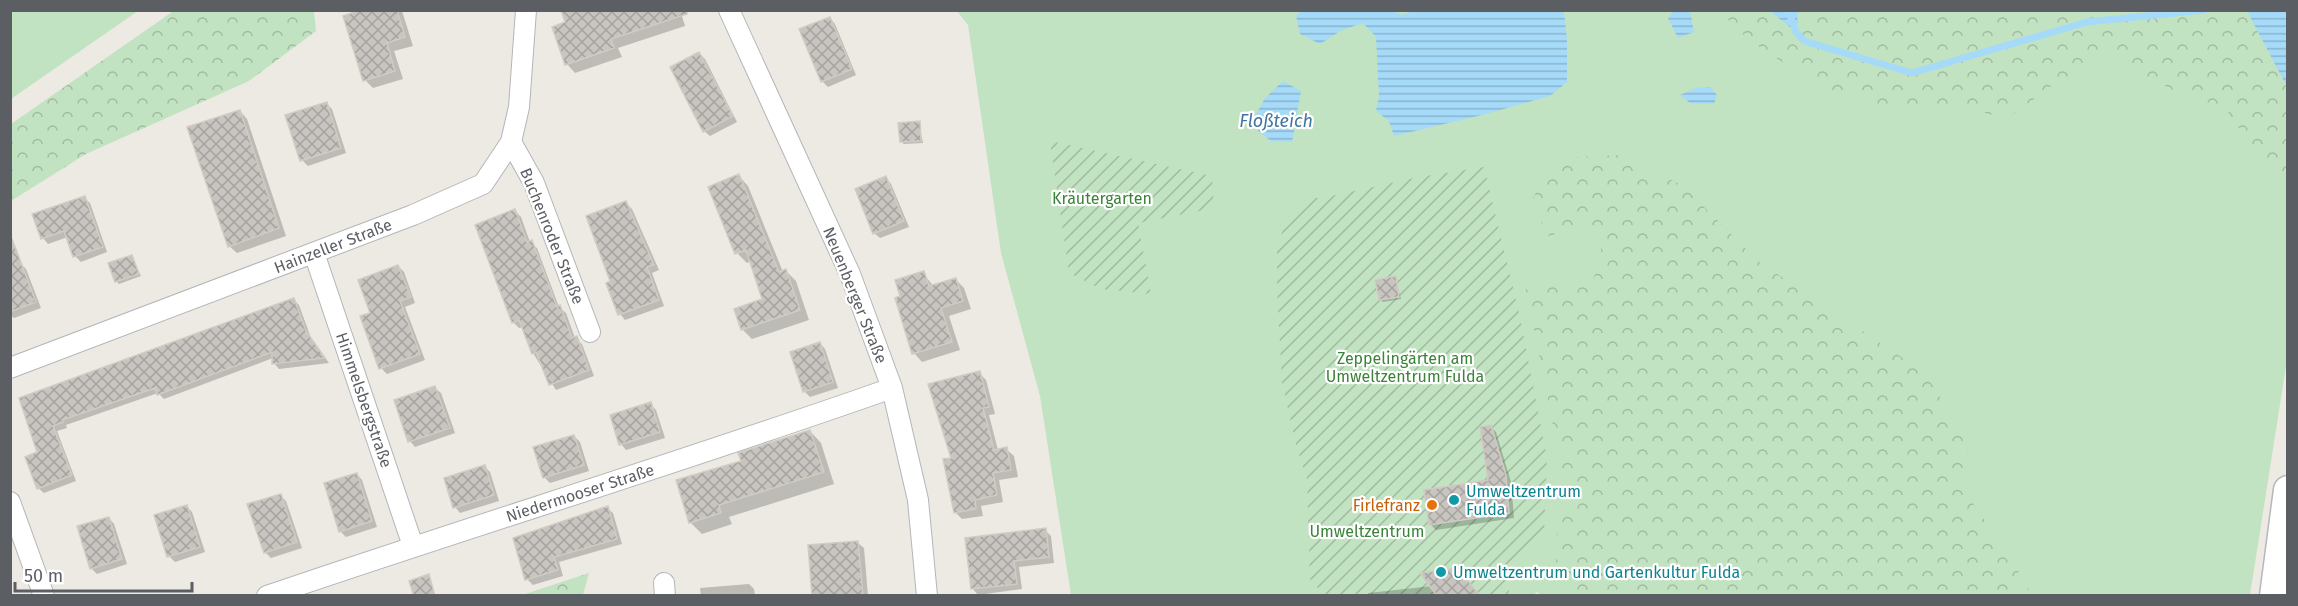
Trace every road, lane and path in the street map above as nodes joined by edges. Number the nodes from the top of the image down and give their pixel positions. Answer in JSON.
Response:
{"nodes":[{"id":1,"x":526,"y":10,"type":"edge"},
{"id":2,"x":729,"y":10,"type":"edge"},
{"id":3,"x":511,"y":141,"type":"junction"},
{"id":4,"x":314,"y":253,"type":"junction"},
{"id":5,"x":590,"y":332,"type":"dead end"},
{"id":6,"x":10,"y":368,"type":"edge"},
{"id":7,"x":892,"y":388,"type":"junction"},
{"id":8,"x":2288,"y":490,"type":"edge"},
{"id":9,"x":10,"y":502,"type":"edge"},
{"id":10,"x":413,"y":546,"type":"junction"},
{"id":11,"x":44,"y":596,"type":"edge"},
{"id":12,"x":267,"y":596,"type":"edge"},
{"id":13,"x":927,"y":596,"type":"edge"},
{"id":14,"x":2274,"y":596,"type":"edge"}],
"edges":[{"from":1,"to":3,"type":"street","name":"Hainzeller Straße"},
{"from":2,"to":7,"type":"street","name":"Neuenberger Straße"},
{"from":3,"to":4,"type":"street","name":"Hainzeller Straße"},
{"from":3,"to":5,"type":"street","name":"Buchenroder Straße"},
{"from":4,"to":6,"type":"street","name":"Hainzeller Straße"},
{"from":4,"to":10,"type":"street","name":"Himmelsbergstraße"},
{"from":7,"to":10,"type":"street","name":"Niedermooser Straße"},
{"from":7,"to":13,"type":"street","name":"Neuenberger Straße"},
{"from":8,"to":14,"type":"street"},
{"from":9,"to":11,"type":"street"},
{"from":10,"to":12,"type":"street","name":"Niedermooser Straße"}]}
